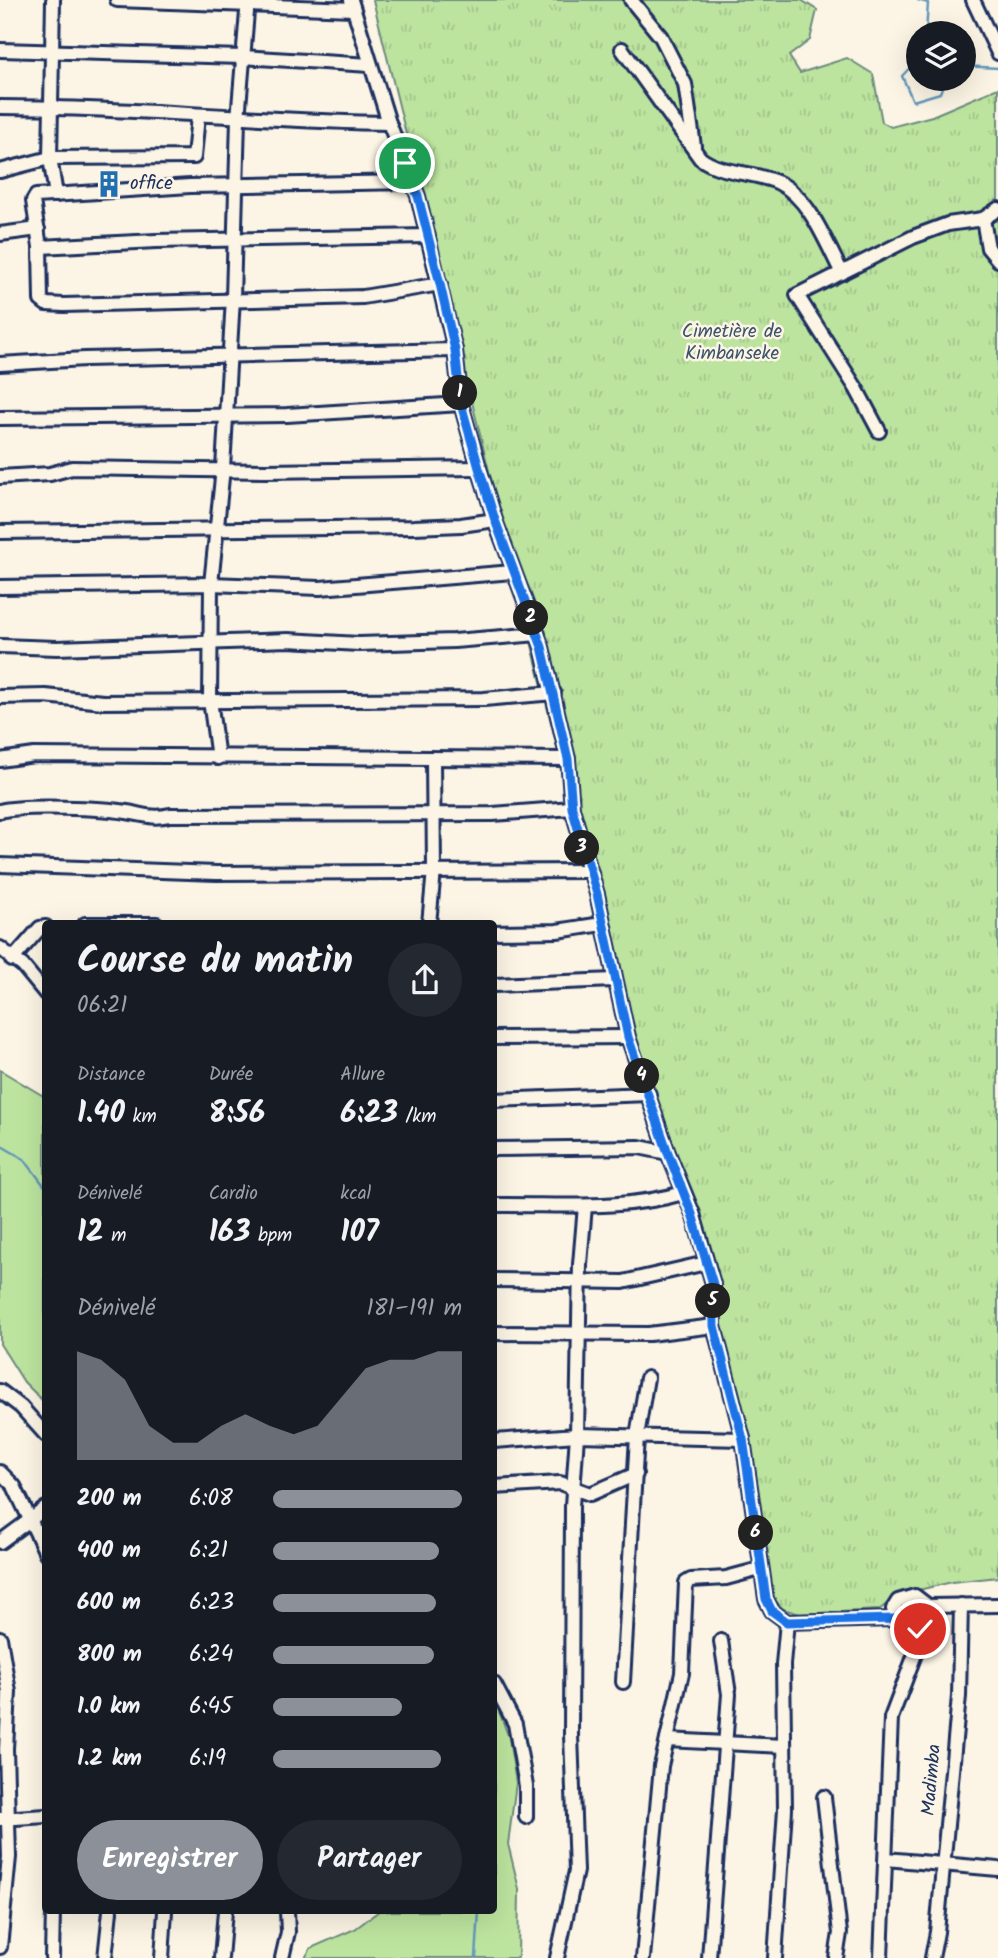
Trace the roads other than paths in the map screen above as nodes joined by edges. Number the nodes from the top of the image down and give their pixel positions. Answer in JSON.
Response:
{"nodes":[{"id":1,"x":54,"y":0,"type":"edge"},
{"id":2,"x":117,"y":0,"type":"edge"},
{"id":3,"x":631,"y":0,"type":"edge"},
{"id":4,"x":973,"y":0,"type":"edge"},
{"id":5,"x":248,"y":2,"type":"edge"},
{"id":6,"x":352,"y":4,"type":"edge"},
{"id":7,"x":622,"y":49,"type":"dead end"},
{"id":8,"x":0,"y":50,"type":"edge"},
{"id":9,"x":53,"y":53,"type":"junction"},
{"id":10,"x":998,"y":53,"type":"edge"},
{"id":11,"x":242,"y":57,"type":"junction"},
{"id":12,"x":370,"y":65,"type":"junction"},
{"id":13,"x":0,"y":107,"type":"edge"},
{"id":14,"x":51,"y":107,"type":"junction"},
{"id":15,"x":198,"y":116,"type":"junction"},
{"id":16,"x":238,"y":119,"type":"junction"},
{"id":17,"x":389,"y":123,"type":"junction"},
{"id":18,"x":695,"y":150,"type":"junction"},
{"id":19,"x":50,"y":159,"type":"junction"},
{"id":20,"x":0,"y":171,"type":"edge"},
{"id":21,"x":411,"y":182,"type":"junction"},
{"id":22,"x":236,"y":185,"type":"junction"},
{"id":23,"x":56,"y":195,"type":"junction"},
{"id":24,"x":998,"y":209,"type":"edge"},
{"id":25,"x":983,"y":219,"type":"junction"},
{"id":26,"x":38,"y":229,"type":"junction"},
{"id":27,"x":0,"y":234,"type":"edge"},
{"id":28,"x":428,"y":236,"type":"junction"},
{"id":29,"x":234,"y":241,"type":"junction"},
{"id":30,"x":40,"y":247,"type":"junction"},
{"id":31,"x":998,"y":260,"type":"edge"},
{"id":32,"x":842,"y":273,"type":"junction"},
{"id":33,"x":440,"y":284,"type":"junction"},
{"id":34,"x":233,"y":298,"type":"junction"},
{"id":35,"x":455,"y":350,"type":"junction"},
{"id":36,"x":229,"y":355,"type":"junction"},
{"id":37,"x":0,"y":364,"type":"edge"},
{"id":38,"x":461,"y":404,"type":"junction"},
{"id":39,"x":226,"y":416,"type":"junction"},
{"id":40,"x":0,"y":418,"type":"edge"},
{"id":41,"x":879,"y":431,"type":"dead end"},
{"id":42,"x":223,"y":468,"type":"junction"},
{"id":43,"x":479,"y":468,"type":"junction"},
{"id":44,"x":0,"y":477,"type":"edge"},
{"id":45,"x":495,"y":520,"type":"junction"},
{"id":46,"x":215,"y":530,"type":"junction"},
{"id":47,"x":0,"y":532,"type":"edge"},
{"id":48,"x":513,"y":572,"type":"junction"},
{"id":49,"x":211,"y":583,"type":"junction"},
{"id":50,"x":0,"y":587,"type":"edge"},
{"id":51,"x":538,"y":634,"type":"junction"},
{"id":52,"x":209,"y":644,"type":"junction"},
{"id":53,"x":0,"y":646,"type":"edge"},
{"id":54,"x":554,"y":693,"type":"junction"},
{"id":55,"x":0,"y":697,"type":"edge"},
{"id":56,"x":210,"y":700,"type":"junction"},
{"id":57,"x":218,"y":758,"type":"junction"},
{"id":58,"x":433,"y":759,"type":"junction"},
{"id":59,"x":568,"y":759,"type":"junction"},
{"id":60,"x":0,"y":760,"type":"edge"},
{"id":61,"x":572,"y":808,"type":"junction"},
{"id":62,"x":0,"y":811,"type":"edge"},
{"id":63,"x":433,"y":812,"type":"junction"},
{"id":64,"x":0,"y":865,"type":"edge"},
{"id":65,"x":434,"y":870,"type":"junction"},
{"id":66,"x":590,"y":871,"type":"junction"},
{"id":67,"x":429,"y":920,"type":"edge"},
{"id":68,"x":602,"y":924,"type":"junction"},
{"id":69,"x":42,"y":930,"type":"edge"},
{"id":70,"x":497,"y":932,"type":"edge"},
{"id":71,"x":0,"y":948,"type":"edge"},
{"id":72,"x":12,"y":960,"type":"junction"},
{"id":73,"x":614,"y":981,"type":"junction"},
{"id":74,"x":497,"y":985,"type":"edge"},
{"id":75,"x":42,"y":989,"type":"edge"},
{"id":76,"x":628,"y":1037,"type":"junction"},
{"id":77,"x":497,"y":1038,"type":"edge"},
{"id":78,"x":649,"y":1094,"type":"junction"},
{"id":79,"x":497,"y":1100,"type":"edge"},
{"id":80,"x":497,"y":1149,"type":"edge"},
{"id":81,"x":668,"y":1153,"type":"junction"},
{"id":82,"x":683,"y":1193,"type":"junction"},
{"id":83,"x":497,"y":1205,"type":"edge"},
{"id":84,"x":585,"y":1206,"type":"junction"},
{"id":85,"x":706,"y":1263,"type":"junction"},
{"id":86,"x":497,"y":1280,"type":"edge"},
{"id":87,"x":579,"y":1282,"type":"junction"},
{"id":88,"x":714,"y":1326,"type":"junction"},
{"id":89,"x":497,"y":1333,"type":"edge"},
{"id":90,"x":581,"y":1335,"type":"junction"},
{"id":91,"x":648,"y":1378,"type":"dead end"},
{"id":92,"x":0,"y":1391,"type":"edge"},
{"id":93,"x":42,"y":1431,"type":"edge"},
{"id":94,"x":578,"y":1435,"type":"junction"},
{"id":95,"x":637,"y":1436,"type":"junction"},
{"id":96,"x":743,"y":1439,"type":"junction"},
{"id":97,"x":497,"y":1441,"type":"edge"},
{"id":98,"x":0,"y":1472,"type":"edge"},
{"id":99,"x":636,"y":1474,"type":"junction"},
{"id":100,"x":497,"y":1487,"type":"edge"},
{"id":101,"x":573,"y":1487,"type":"junction"},
{"id":102,"x":42,"y":1512,"type":"edge"},
{"id":103,"x":33,"y":1521,"type":"junction"},
{"id":104,"x":0,"y":1542,"type":"edge"},
{"id":105,"x":42,"y":1543,"type":"edge"},
{"id":106,"x":760,"y":1569,"type":"junction"},
{"id":107,"x":961,"y":1605,"type":"junction"},
{"id":108,"x":998,"y":1605,"type":"edge"},
{"id":109,"x":928,"y":1606,"type":"junction"},
{"id":110,"x":894,"y":1619,"type":"junction"},
{"id":111,"x":787,"y":1622,"type":"junction"},
{"id":112,"x":925,"y":1625,"type":"junction"},
{"id":113,"x":906,"y":1631,"type":"junction"},
{"id":114,"x":0,"y":1638,"type":"edge"},
{"id":115,"x":721,"y":1641,"type":"dead end"},
{"id":116,"x":917,"y":1652,"type":"junction"},
{"id":117,"x":623,"y":1682,"type":"dead end"},
{"id":118,"x":497,"y":1690,"type":"edge"},
{"id":119,"x":667,"y":1740,"type":"junction"},
{"id":120,"x":727,"y":1745,"type":"junction"},
{"id":121,"x":784,"y":1745,"type":"junction"},
{"id":122,"x":824,"y":1797,"type":"dead end"},
{"id":123,"x":42,"y":1816,"type":"edge"},
{"id":124,"x":526,"y":1817,"type":"dead end"},
{"id":125,"x":4,"y":1819,"type":"edge"},
{"id":126,"x":886,"y":1858,"type":"junction"},
{"id":127,"x":944,"y":1864,"type":"junction"},
{"id":128,"x":998,"y":1869,"type":"edge"},
{"id":129,"x":53,"y":1914,"type":"edge"},
{"id":130,"x":110,"y":1914,"type":"edge"},
{"id":131,"x":165,"y":1914,"type":"edge"},
{"id":132,"x":225,"y":1914,"type":"edge"},
{"id":133,"x":287,"y":1914,"type":"edge"},
{"id":134,"x":0,"y":1947,"type":"edge"},
{"id":135,"x":52,"y":1958,"type":"edge"},
{"id":136,"x":105,"y":1958,"type":"edge"},
{"id":137,"x":162,"y":1958,"type":"edge"},
{"id":138,"x":221,"y":1958,"type":"edge"},
{"id":139,"x":282,"y":1958,"type":"edge"},
{"id":140,"x":557,"y":1958,"type":"edge"},
{"id":141,"x":643,"y":1958,"type":"edge"},
{"id":142,"x":709,"y":1958,"type":"edge"},
{"id":143,"x":775,"y":1958,"type":"edge"},
{"id":144,"x":836,"y":1958,"type":"edge"},
{"id":145,"x":881,"y":1958,"type":"edge"},
{"id":146,"x":932,"y":1958,"type":"edge"}],
"edges":[{"from":1,"to":9,"type":"street"},
{"from":2,"to":5,"type":"street"},
{"from":3,"to":18,"type":"street"},
{"from":4,"to":10,"type":"street"},
{"from":5,"to":6,"type":"street"},
{"from":5,"to":11,"type":"street"},
{"from":6,"to":12,"type":"street"},
{"from":7,"to":18,"type":"street"},
{"from":8,"to":9,"type":"street"},
{"from":9,"to":11,"type":"street"},
{"from":9,"to":14,"type":"street"},
{"from":11,"to":12,"type":"street"},
{"from":11,"to":16,"type":"street"},
{"from":12,"to":17,"type":"street"},
{"from":13,"to":14,"type":"street"},
{"from":14,"to":15,"type":"street"},
{"from":14,"to":19,"type":"street"},
{"from":15,"to":16,"type":"street"},
{"from":15,"to":19,"type":"street"},
{"from":16,"to":17,"type":"street"},
{"from":16,"to":22,"type":"street"},
{"from":17,"to":21,"type":"street"},
{"from":18,"to":32,"type":"street"},
{"from":19,"to":20,"type":"street"},
{"from":19,"to":23,"type":"street"},
{"from":21,"to":22,"type":"street"},
{"from":21,"to":28,"type":"street"},
{"from":22,"to":23,"type":"street"},
{"from":22,"to":29,"type":"street"},
{"from":23,"to":26,"type":"street"},
{"from":24,"to":25,"type":"street"},
{"from":25,"to":31,"type":"street"},
{"from":25,"to":32,"type":"street"},
{"from":26,"to":27,"type":"street"},
{"from":26,"to":30,"type":"street"},
{"from":28,"to":29,"type":"street"},
{"from":28,"to":33,"type":"street"},
{"from":29,"to":30,"type":"street"},
{"from":29,"to":34,"type":"street"},
{"from":30,"to":34,"type":"street"},
{"from":32,"to":41,"type":"street"},
{"from":33,"to":34,"type":"street"},
{"from":33,"to":35,"type":"street"},
{"from":34,"to":36,"type":"street"},
{"from":35,"to":36,"type":"street"},
{"from":35,"to":38,"type":"street"},
{"from":36,"to":37,"type":"street"},
{"from":36,"to":39,"type":"street"},
{"from":38,"to":39,"type":"street"},
{"from":38,"to":43,"type":"street"},
{"from":39,"to":40,"type":"street"},
{"from":39,"to":42,"type":"street"},
{"from":42,"to":43,"type":"street"},
{"from":42,"to":44,"type":"street"},
{"from":42,"to":46,"type":"street"},
{"from":43,"to":45,"type":"street"},
{"from":45,"to":46,"type":"street"},
{"from":45,"to":48,"type":"street"},
{"from":46,"to":47,"type":"street"},
{"from":46,"to":49,"type":"street"},
{"from":48,"to":49,"type":"street"},
{"from":48,"to":51,"type":"street"},
{"from":49,"to":50,"type":"street"},
{"from":49,"to":52,"type":"street"},
{"from":51,"to":52,"type":"street"},
{"from":51,"to":54,"type":"street"},
{"from":52,"to":53,"type":"street"},
{"from":52,"to":56,"type":"street"},
{"from":54,"to":56,"type":"street"},
{"from":54,"to":59,"type":"street"},
{"from":55,"to":56,"type":"street"},
{"from":56,"to":57,"type":"street"},
{"from":57,"to":58,"type":"street"},
{"from":57,"to":60,"type":"street"},
{"from":58,"to":59,"type":"street"},
{"from":58,"to":63,"type":"street"},
{"from":59,"to":61,"type":"street"},
{"from":61,"to":63,"type":"street"},
{"from":61,"to":66,"type":"street"},
{"from":62,"to":63,"type":"street"},
{"from":63,"to":65,"type":"street"},
{"from":64,"to":65,"type":"street"},
{"from":65,"to":66,"type":"street"},
{"from":65,"to":67,"type":"street"},
{"from":66,"to":68,"type":"street"},
{"from":68,"to":70,"type":"street"},
{"from":68,"to":73,"type":"street"},
{"from":69,"to":72,"type":"street"},
{"from":71,"to":72,"type":"street"},
{"from":72,"to":75,"type":"street"},
{"from":73,"to":74,"type":"street"},
{"from":73,"to":76,"type":"street"},
{"from":76,"to":77,"type":"street"},
{"from":76,"to":78,"type":"street"},
{"from":78,"to":79,"type":"street"},
{"from":78,"to":81,"type":"street"},
{"from":80,"to":81,"type":"street"},
{"from":81,"to":82,"type":"street"},
{"from":82,"to":84,"type":"street"},
{"from":82,"to":85,"type":"street"},
{"from":83,"to":84,"type":"street"},
{"from":84,"to":87,"type":"street"},
{"from":85,"to":87,"type":"street"},
{"from":85,"to":88,"type":"street"},
{"from":86,"to":87,"type":"street"},
{"from":87,"to":90,"type":"street"},
{"from":88,"to":90,"type":"street"},
{"from":88,"to":96,"type":"street"},
{"from":89,"to":90,"type":"street"},
{"from":90,"to":94,"type":"street"},
{"from":91,"to":95,"type":"street"},
{"from":92,"to":93,"type":"street"},
{"from":94,"to":95,"type":"street"},
{"from":94,"to":97,"type":"street"},
{"from":94,"to":101,"type":"street"},
{"from":95,"to":96,"type":"street"},
{"from":95,"to":99,"type":"street"},
{"from":96,"to":106,"type":"street"},
{"from":98,"to":103,"type":"street"},
{"from":99,"to":101,"type":"street"},
{"from":99,"to":117,"type":"street"},
{"from":100,"to":101,"type":"street"},
{"from":101,"to":140,"type":"street"},
{"from":102,"to":103,"type":"street"},
{"from":103,"to":104,"type":"street"},
{"from":103,"to":105,"type":"street"},
{"from":106,"to":111,"type":"street"},
{"from":106,"to":119,"type":"street"},
{"from":107,"to":108,"type":"street"},
{"from":107,"to":109,"type":"street"},
{"from":107,"to":127,"type":"street","name":"Madimba"},
{"from":109,"to":110,"type":"street"},
{"from":109,"to":112,"type":"street"},
{"from":110,"to":111,"type":"street"},
{"from":110,"to":113,"type":"street"},
{"from":111,"to":121,"type":"street"},
{"from":112,"to":113,"type":"street"},
{"from":112,"to":116,"type":"street"},
{"from":113,"to":116,"type":"street"},
{"from":114,"to":125,"type":"street"},
{"from":115,"to":120,"type":"street"},
{"from":116,"to":126,"type":"street"},
{"from":118,"to":124,"type":"street"},
{"from":119,"to":120,"type":"street"},
{"from":119,"to":141,"type":"street"},
{"from":120,"to":121,"type":"street"},
{"from":120,"to":142,"type":"street"},
{"from":121,"to":143,"type":"street"},
{"from":122,"to":144,"type":"street"},
{"from":123,"to":125,"type":"street"},
{"from":125,"to":134,"type":"street"},
{"from":126,"to":127,"type":"street"},
{"from":126,"to":145,"type":"street"},
{"from":127,"to":128,"type":"street"},
{"from":127,"to":146,"type":"street","name":"Madimba"},
{"from":129,"to":135,"type":"street"},
{"from":130,"to":136,"type":"street"},
{"from":131,"to":137,"type":"street"},
{"from":132,"to":138,"type":"street"},
{"from":133,"to":139,"type":"street"}]}
